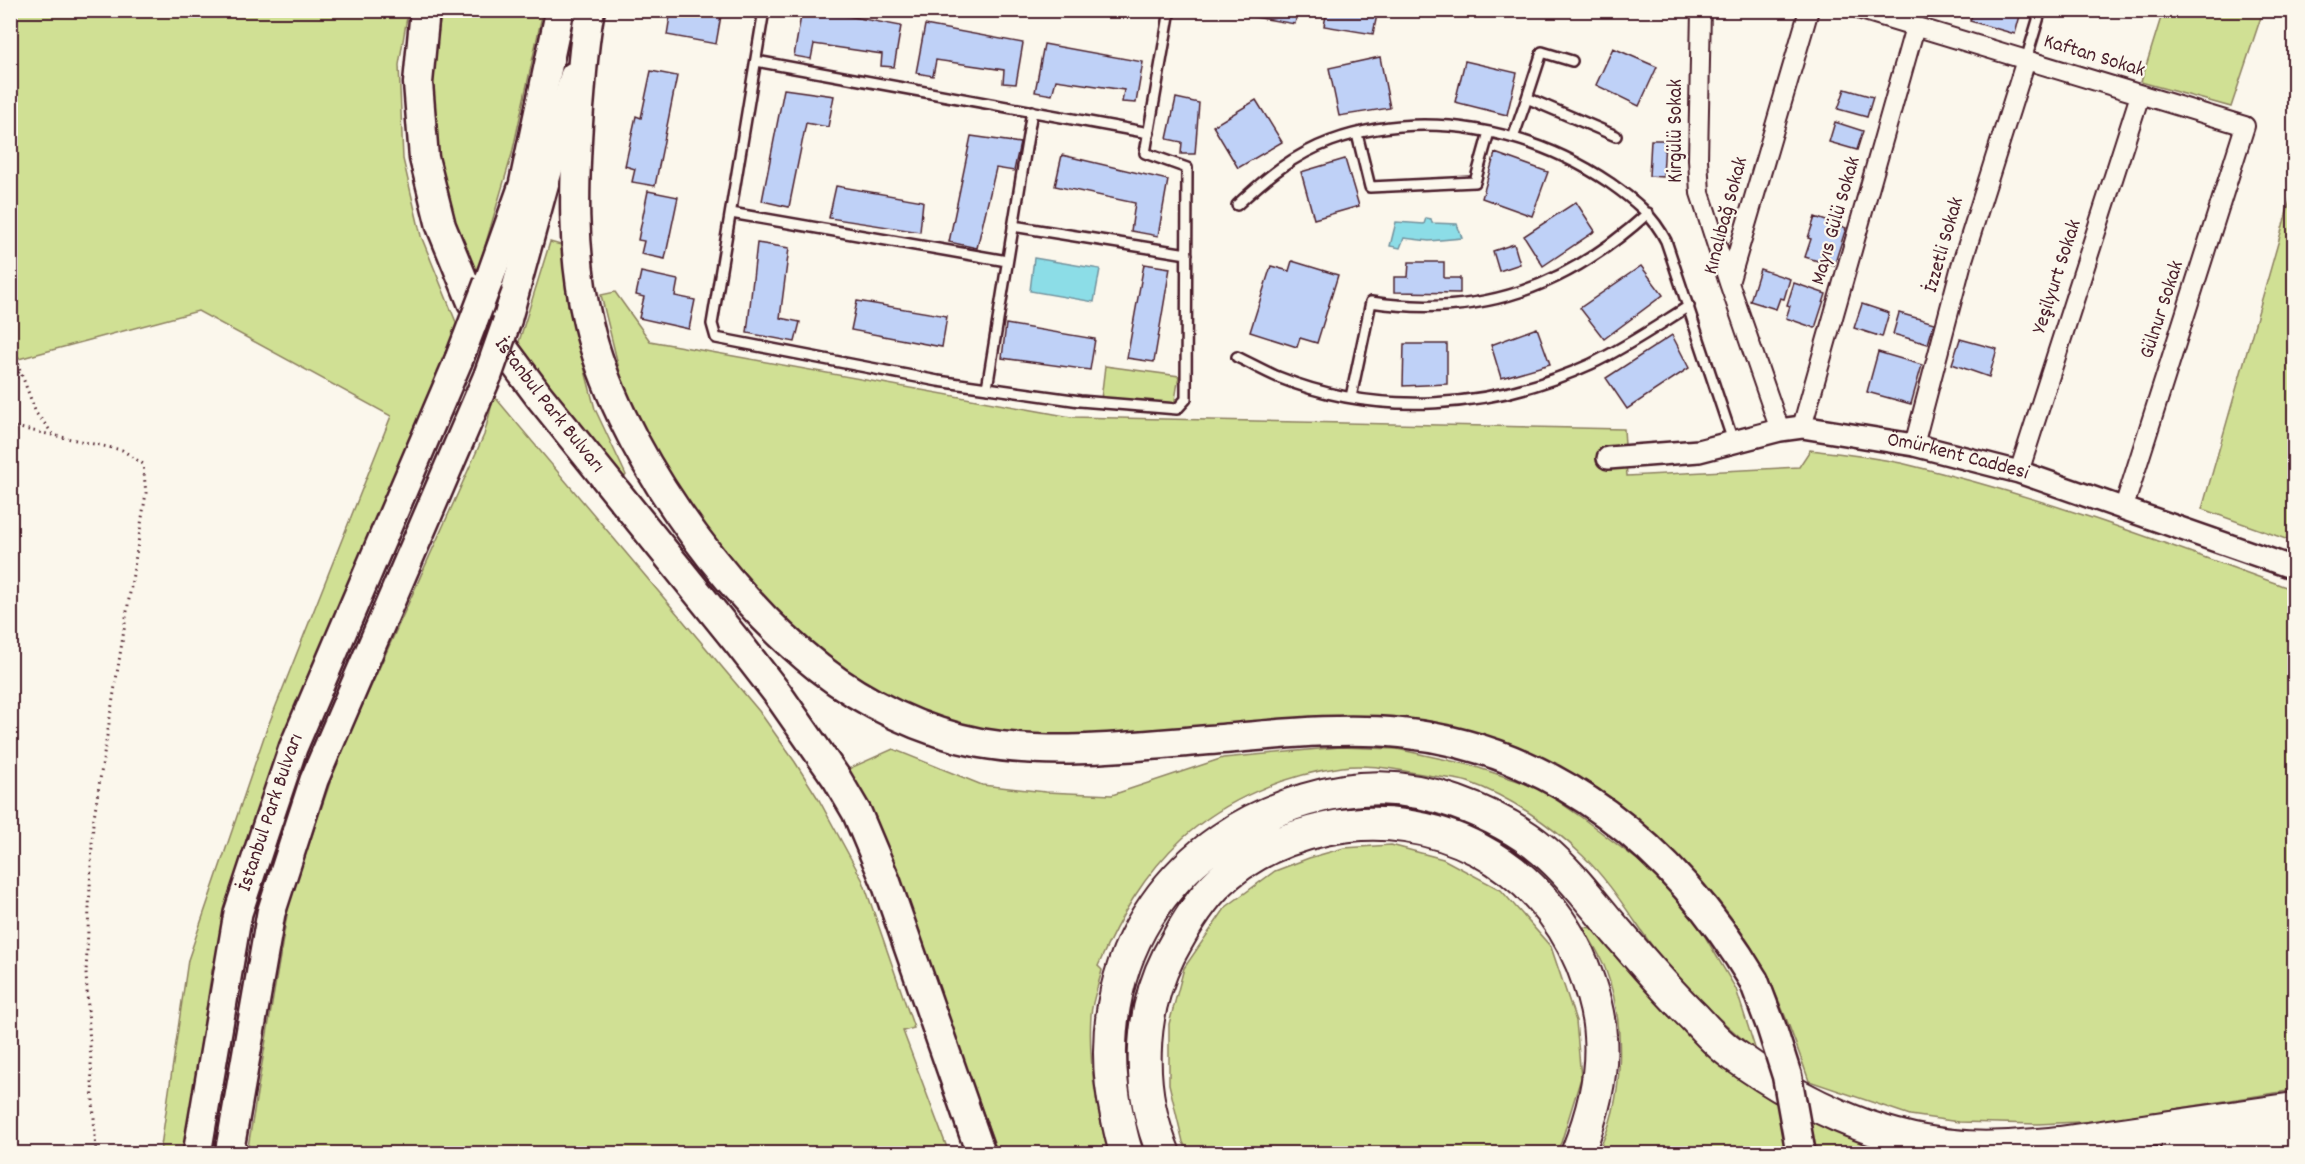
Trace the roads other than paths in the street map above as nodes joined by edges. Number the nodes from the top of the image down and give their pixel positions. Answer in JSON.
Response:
{"nodes":[{"id":1,"x":425,"y":10,"type":"edge"},
{"id":2,"x":560,"y":10,"type":"edge"},
{"id":3,"x":764,"y":10,"type":"edge"},
{"id":4,"x":1170,"y":10,"type":"edge"},
{"id":5,"x":1701,"y":10,"type":"edge"},
{"id":6,"x":1809,"y":10,"type":"edge"},
{"id":7,"x":1861,"y":10,"type":"edge"},
{"id":8,"x":2041,"y":10,"type":"edge"},
{"id":9,"x":587,"y":22,"type":"edge"},
{"id":10,"x":1915,"y":27,"type":"junction"},
{"id":11,"x":2026,"y":60,"type":"junction"},
{"id":12,"x":756,"y":61,"type":"junction"},
{"id":13,"x":1572,"y":61,"type":"dead end"},
{"id":14,"x":2140,"y":95,"type":"junction"},
{"id":15,"x":1527,"y":98,"type":"junction"},
{"id":16,"x":1032,"y":111,"type":"junction"},
{"id":17,"x":2245,"y":126,"type":"joint"},
{"id":18,"x":1489,"y":132,"type":"junction"},
{"id":19,"x":1149,"y":133,"type":"junction"},
{"id":20,"x":1357,"y":134,"type":"junction"},
{"id":21,"x":1616,"y":136,"type":"dead end"},
{"id":22,"x":1513,"y":138,"type":"junction"},
{"id":23,"x":1238,"y":205,"type":"dead end"},
{"id":24,"x":730,"y":213,"type":"junction"},
{"id":25,"x":1648,"y":213,"type":"junction"},
{"id":26,"x":1013,"y":226,"type":"junction"},
{"id":27,"x":1187,"y":254,"type":"junction"},
{"id":28,"x":1007,"y":261,"type":"junction"},
{"id":29,"x":1729,"y":283,"type":"junction"},
{"id":30,"x":1689,"y":306,"type":"junction"},
{"id":31,"x":1237,"y":357,"type":"dead end"},
{"id":32,"x":987,"y":388,"type":"junction"},
{"id":33,"x":1352,"y":397,"type":"junction"},
{"id":34,"x":1802,"y":427,"type":"junction"},
{"id":35,"x":1780,"y":430,"type":"junction"},
{"id":36,"x":1734,"y":444,"type":"junction"},
{"id":37,"x":1914,"y":445,"type":"junction"},
{"id":38,"x":1608,"y":458,"type":"dead end"},
{"id":39,"x":2019,"y":472,"type":"junction"},
{"id":40,"x":2124,"y":507,"type":"junction"},
{"id":41,"x":2295,"y":568,"type":"edge"},
{"id":42,"x":2295,"y":1109,"type":"edge"},
{"id":43,"x":2295,"y":1132,"type":"edge"},
{"id":44,"x":197,"y":1154,"type":"edge"},
{"id":45,"x":229,"y":1154,"type":"edge"},
{"id":46,"x":981,"y":1154,"type":"edge"},
{"id":47,"x":1127,"y":1154,"type":"edge"},
{"id":48,"x":1164,"y":1154,"type":"edge"},
{"id":49,"x":1577,"y":1154,"type":"edge"},
{"id":50,"x":1801,"y":1154,"type":"edge"},
{"id":51,"x":2176,"y":1154,"type":"edge"}],
"edges":[{"from":1,"to":46,"type":"highway","name":"İstanbul Park Bulvarı"},
{"from":2,"to":44,"type":"main road","name":"İstanbul Park Bulvarı","bridge":true},
{"from":3,"to":12,"type":"lane"},
{"from":4,"to":19,"type":"lane"},
{"from":5,"to":29,"type":"street","name":"Kirgülü Sokak"},
{"from":6,"to":29,"type":"street","name":"Kınalıbağ Sokak"},
{"from":7,"to":10,"type":"street","name":"Kaftan Sokak"},
{"from":8,"to":11,"type":"lane"},
{"from":9,"to":45,"type":"main road","name":"İstanbul Park Bulvarı","bridge":true},
{"from":9,"to":50,"type":"highway","bridge":true},
{"from":10,"to":11,"type":"street","name":"Kaftan Sokak"},
{"from":10,"to":34,"type":"street","name":"Mayıs Gülü Sokak"},
{"from":11,"to":14,"type":"street","name":"Kaftan Sokak"},
{"from":11,"to":37,"type":"street","name":"İzzetli Sokak"},
{"from":12,"to":16,"type":"lane"},
{"from":12,"to":24,"type":"lane"},
{"from":13,"to":15,"type":"lane"},
{"from":14,"to":17,"type":"street","name":"Kaftan Sokak"},
{"from":14,"to":39,"type":"street","name":"Yeşilyurt Sokak"},
{"from":15,"to":21,"type":"lane"},
{"from":15,"to":22,"type":"lane"},
{"from":16,"to":19,"type":"lane"},
{"from":16,"to":26,"type":"lane"},
{"from":17,"to":40,"type":"street","name":"Gülnur Sokak"},
{"from":18,"to":20,"type":"lane"},
{"from":18,"to":20,"type":"lane"},
{"from":18,"to":22,"type":"lane"},
{"from":19,"to":27,"type":"lane"},
{"from":20,"to":23,"type":"lane"},
{"from":22,"to":25,"type":"lane"},
{"from":24,"to":28,"type":"lane"},
{"from":24,"to":32,"type":"lane"},
{"from":25,"to":30,"type":"lane"},
{"from":25,"to":33,"type":"lane"},
{"from":26,"to":27,"type":"lane"},
{"from":26,"to":28,"type":"lane"},
{"from":27,"to":32,"type":"lane"},
{"from":28,"to":32,"type":"lane"},
{"from":29,"to":35,"type":"street","name":"Kınalıbağ Sokak"},
{"from":30,"to":33,"type":"lane"},
{"from":30,"to":36,"type":"lane"},
{"from":31,"to":33,"type":"lane"},
{"from":34,"to":35,"type":"street","name":"Ömürkent Caddesi"},
{"from":34,"to":37,"type":"street","name":"Ömürkent Caddesi"},
{"from":35,"to":36,"type":"street","name":"Ömürkent Caddesi"},
{"from":36,"to":38,"type":"street","name":"Ömürkent Caddesi"},
{"from":37,"to":39,"type":"street","name":"Ömürkent Caddesi"},
{"from":39,"to":40,"type":"street","name":"Ömürkent Caddesi"},
{"from":40,"to":41,"type":"street","name":"Ömürkent Caddesi"},
{"from":42,"to":47,"type":"highway"},
{"from":43,"to":51,"type":"highway"},
{"from":48,"to":49,"type":"highway"}]}
